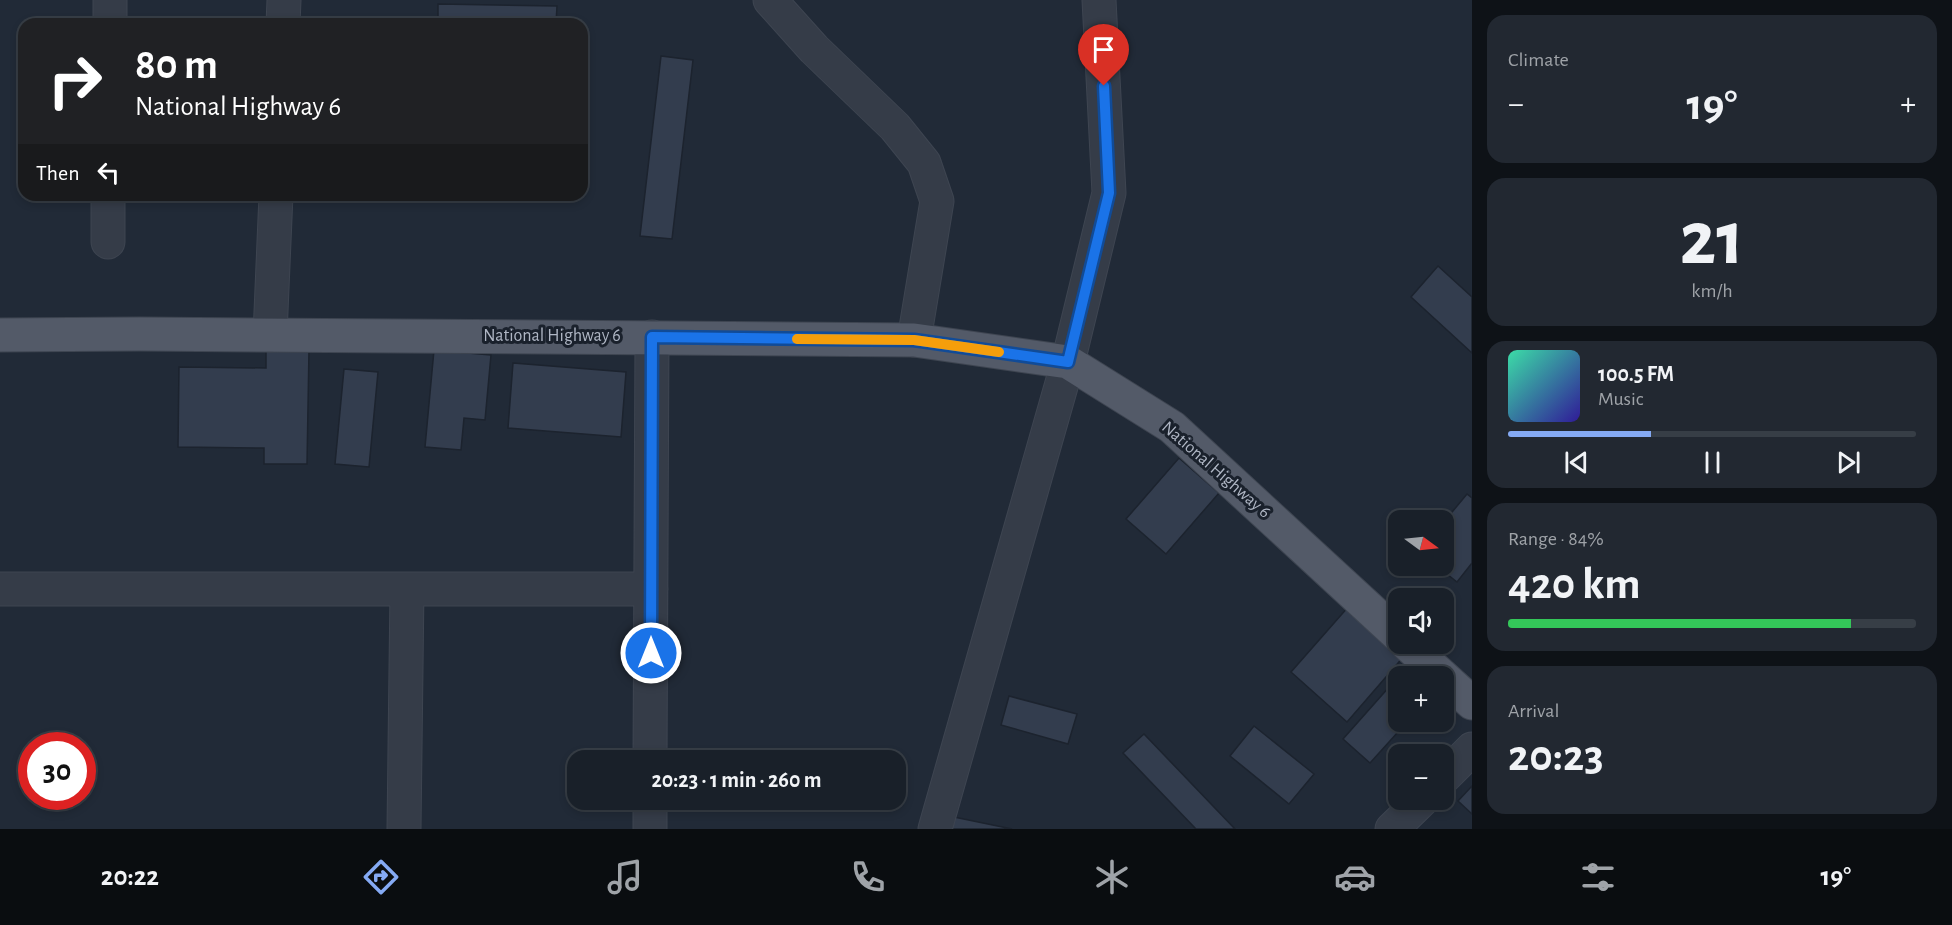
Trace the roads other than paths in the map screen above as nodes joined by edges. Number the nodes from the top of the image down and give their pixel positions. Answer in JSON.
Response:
{"nodes":[{"id":1,"x":110,"y":0,"type":"edge"},
{"id":2,"x":284,"y":0,"type":"edge"},
{"id":3,"x":770,"y":0,"type":"edge"},
{"id":4,"x":1099,"y":0,"type":"edge"},
{"id":5,"x":110,"y":18,"type":"edge"},
{"id":6,"x":283,"y":18,"type":"edge"},
{"id":7,"x":108,"y":201,"type":"edge"},
{"id":8,"x":276,"y":201,"type":"edge"},
{"id":9,"x":108,"y":242,"type":"dead end"},
{"id":10,"x":0,"y":335,"type":"edge"},
{"id":11,"x":270,"y":335,"type":"junction"},
{"id":12,"x":652,"y":337,"type":"junction"},
{"id":13,"x":914,"y":340,"type":"junction"},
{"id":14,"x":1068,"y":362,"type":"junction"},
{"id":15,"x":0,"y":589,"type":"edge"},
{"id":16,"x":407,"y":589,"type":"junction"},
{"id":17,"x":651,"y":589,"type":"junction"},
{"id":18,"x":1388,"y":626,"type":"edge"},
{"id":19,"x":1418,"y":654,"type":"edge"},
{"id":20,"x":1472,"y":703,"type":"edge"},
{"id":21,"x":1472,"y":749,"type":"edge"},
{"id":22,"x":650,"y":750,"type":"edge"},
{"id":23,"x":1454,"y":767,"type":"edge"},
{"id":24,"x":650,"y":810,"type":"edge"},
{"id":25,"x":1412,"y":810,"type":"edge"},
{"id":26,"x":404,"y":829,"type":"edge"},
{"id":27,"x":650,"y":829,"type":"edge"},
{"id":28,"x":935,"y":829,"type":"edge"},
{"id":29,"x":1392,"y":829,"type":"edge"}],
"edges":[{"from":1,"to":5,"type":"street"},
{"from":2,"to":6,"type":"street"},
{"from":3,"to":13,"type":"street"},
{"from":4,"to":14,"type":"street"},
{"from":7,"to":9,"type":"street"},
{"from":8,"to":11,"type":"street"},
{"from":10,"to":11,"type":"main road","name":"National Highway 6"},
{"from":11,"to":12,"type":"main road","name":"National Highway 6"},
{"from":12,"to":13,"type":"main road","name":"National Highway 6"},
{"from":12,"to":17,"type":"street"},
{"from":13,"to":14,"type":"main road","name":"National Highway 6"},
{"from":14,"to":18,"type":"main road","name":"National Highway 6"},
{"from":14,"to":28,"type":"street"},
{"from":15,"to":16,"type":"street"},
{"from":16,"to":17,"type":"street"},
{"from":16,"to":26,"type":"street"},
{"from":17,"to":22,"type":"street"},
{"from":19,"to":20,"type":"main road"},
{"from":21,"to":23,"type":"street"},
{"from":24,"to":27,"type":"street"},
{"from":25,"to":29,"type":"street"}]}
